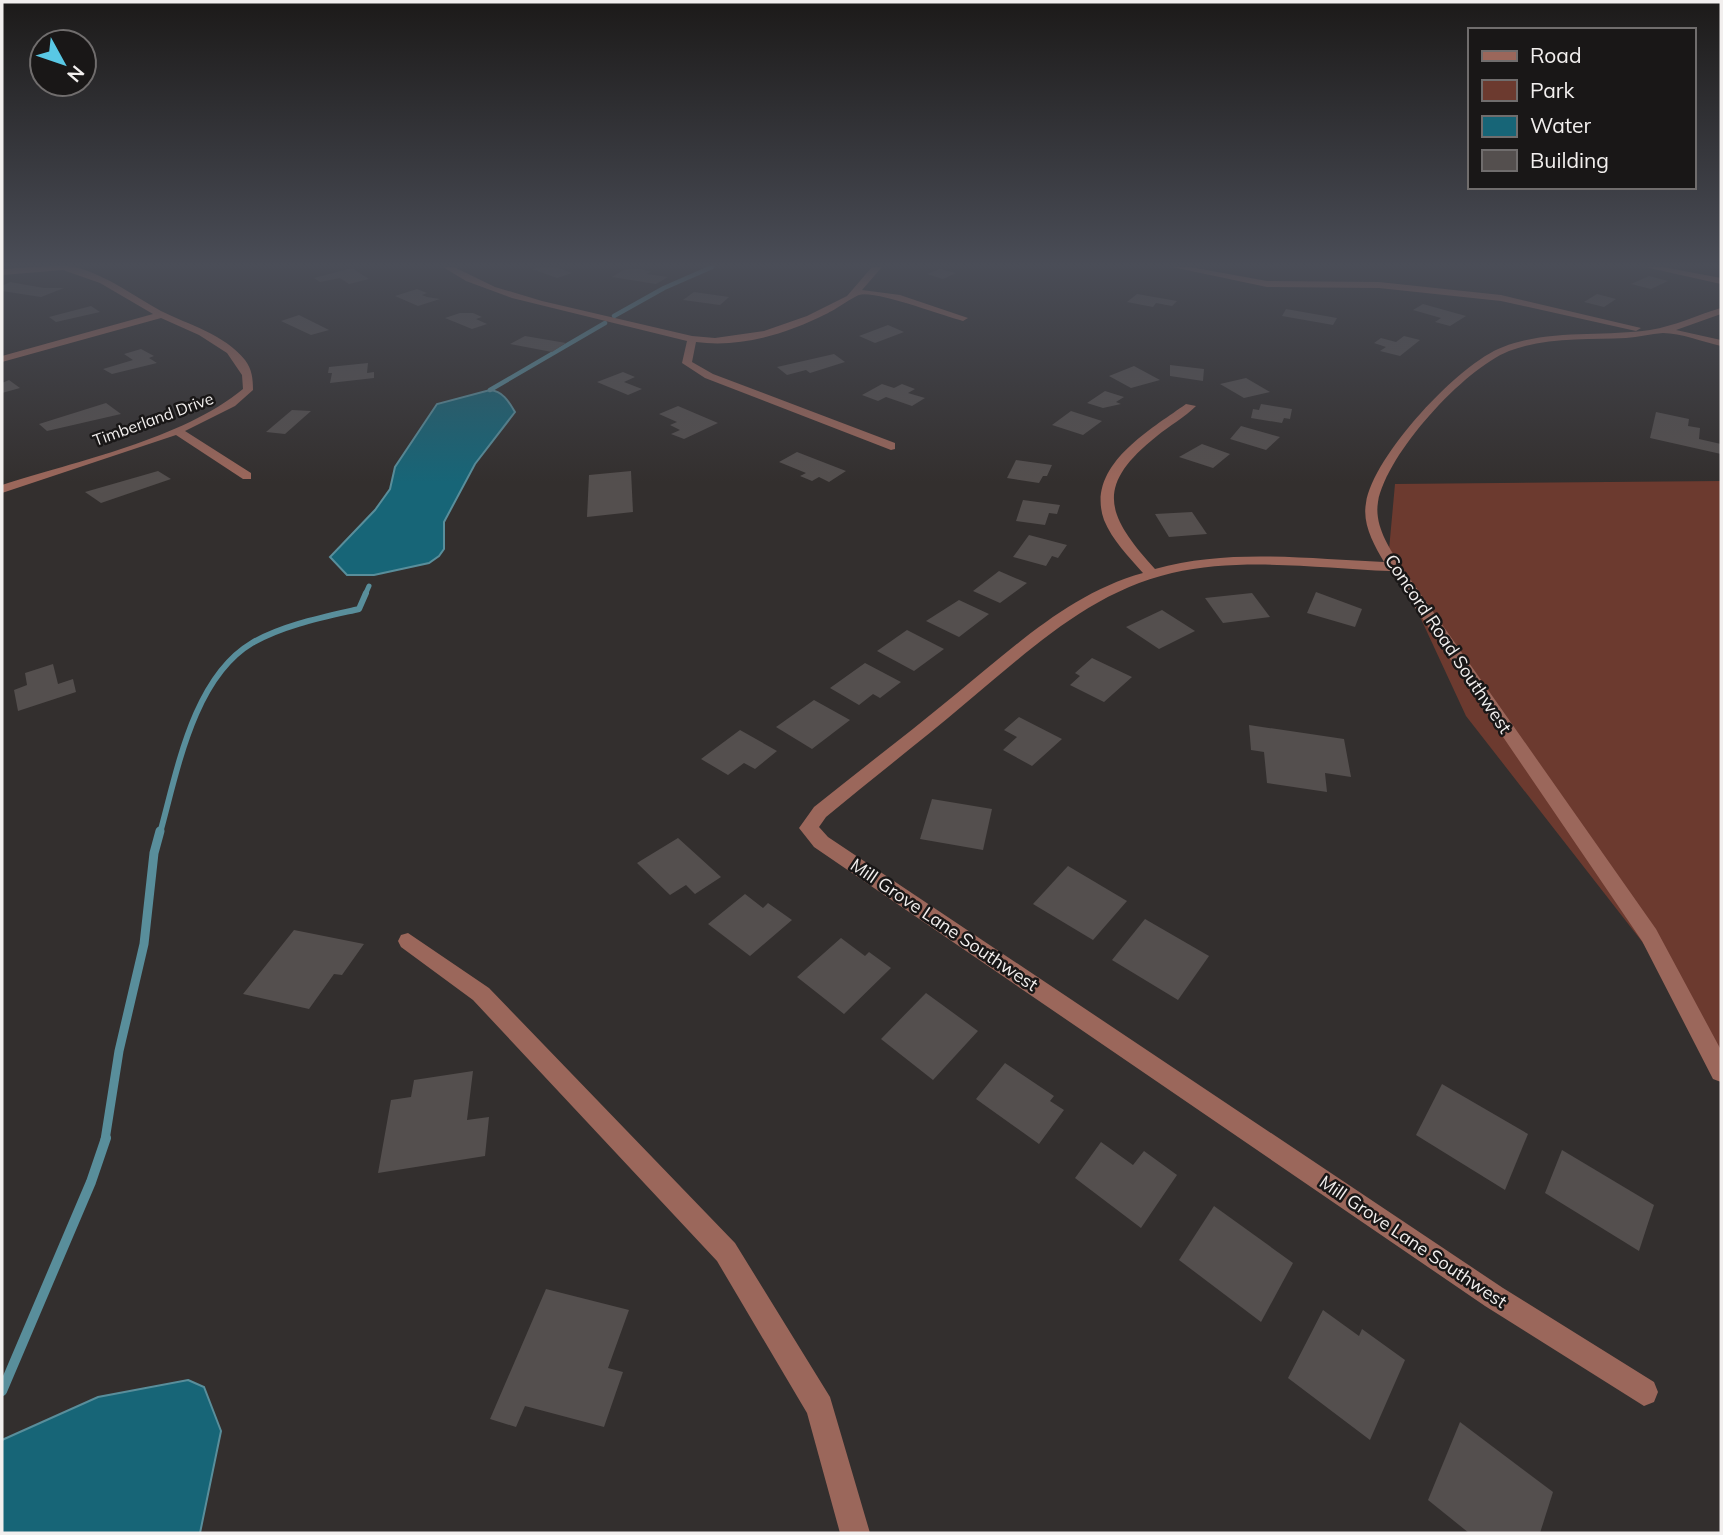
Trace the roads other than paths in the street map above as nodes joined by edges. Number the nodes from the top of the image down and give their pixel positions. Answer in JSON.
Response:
{"nodes":[{"id":1,"x":76,"y":339,"type":"edge"},
{"id":2,"x":212,"y":339,"type":"edge"},
{"id":3,"x":692,"y":339,"type":"joint"},
{"id":4,"x":697,"y":339,"type":"edge"},
{"id":5,"x":1583,"y":339,"type":"edge"},
{"id":6,"x":1698,"y":339,"type":"edge"},
{"id":7,"x":1721,"y":343,"type":"edge"},
{"id":8,"x":2,"y":359,"type":"edge"},
{"id":9,"x":1190,"y":406,"type":"dead end"},
{"id":10,"x":176,"y":430,"type":"junction"},
{"id":11,"x":891,"y":446,"type":"dead end"},
{"id":12,"x":247,"y":476,"type":"dead end"},
{"id":13,"x":2,"y":489,"type":"edge"},
{"id":14,"x":1394,"y":567,"type":"junction"},
{"id":15,"x":1152,"y":574,"type":"junction"},
{"id":16,"x":408,"y":941,"type":"dead end"},
{"id":17,"x":1721,"y":1072,"type":"edge"},
{"id":18,"x":1644,"y":1392,"type":"dead end"},
{"id":19,"x":855,"y":1533,"type":"edge"}],
"edges":[{"from":1,"to":8,"type":"street"},
{"from":2,"to":10,"type":"street","name":"Timberland Drive"},
{"from":3,"to":4,"type":"street"},
{"from":3,"to":11,"type":"street"},
{"from":5,"to":14,"type":"street","name":"Concord Road Southwest"},
{"from":6,"to":7,"type":"street"},
{"from":9,"to":15,"type":"street"},
{"from":10,"to":12,"type":"street"},
{"from":10,"to":13,"type":"street","name":"Timberland Drive"},
{"from":14,"to":15,"type":"street","name":"Mill Grove Lane Southwest"},
{"from":14,"to":17,"type":"street","name":"Concord Road Southwest"},
{"from":15,"to":18,"type":"street","name":"Mill Grove Lane Southwest"},
{"from":16,"to":19,"type":"street"}]}
